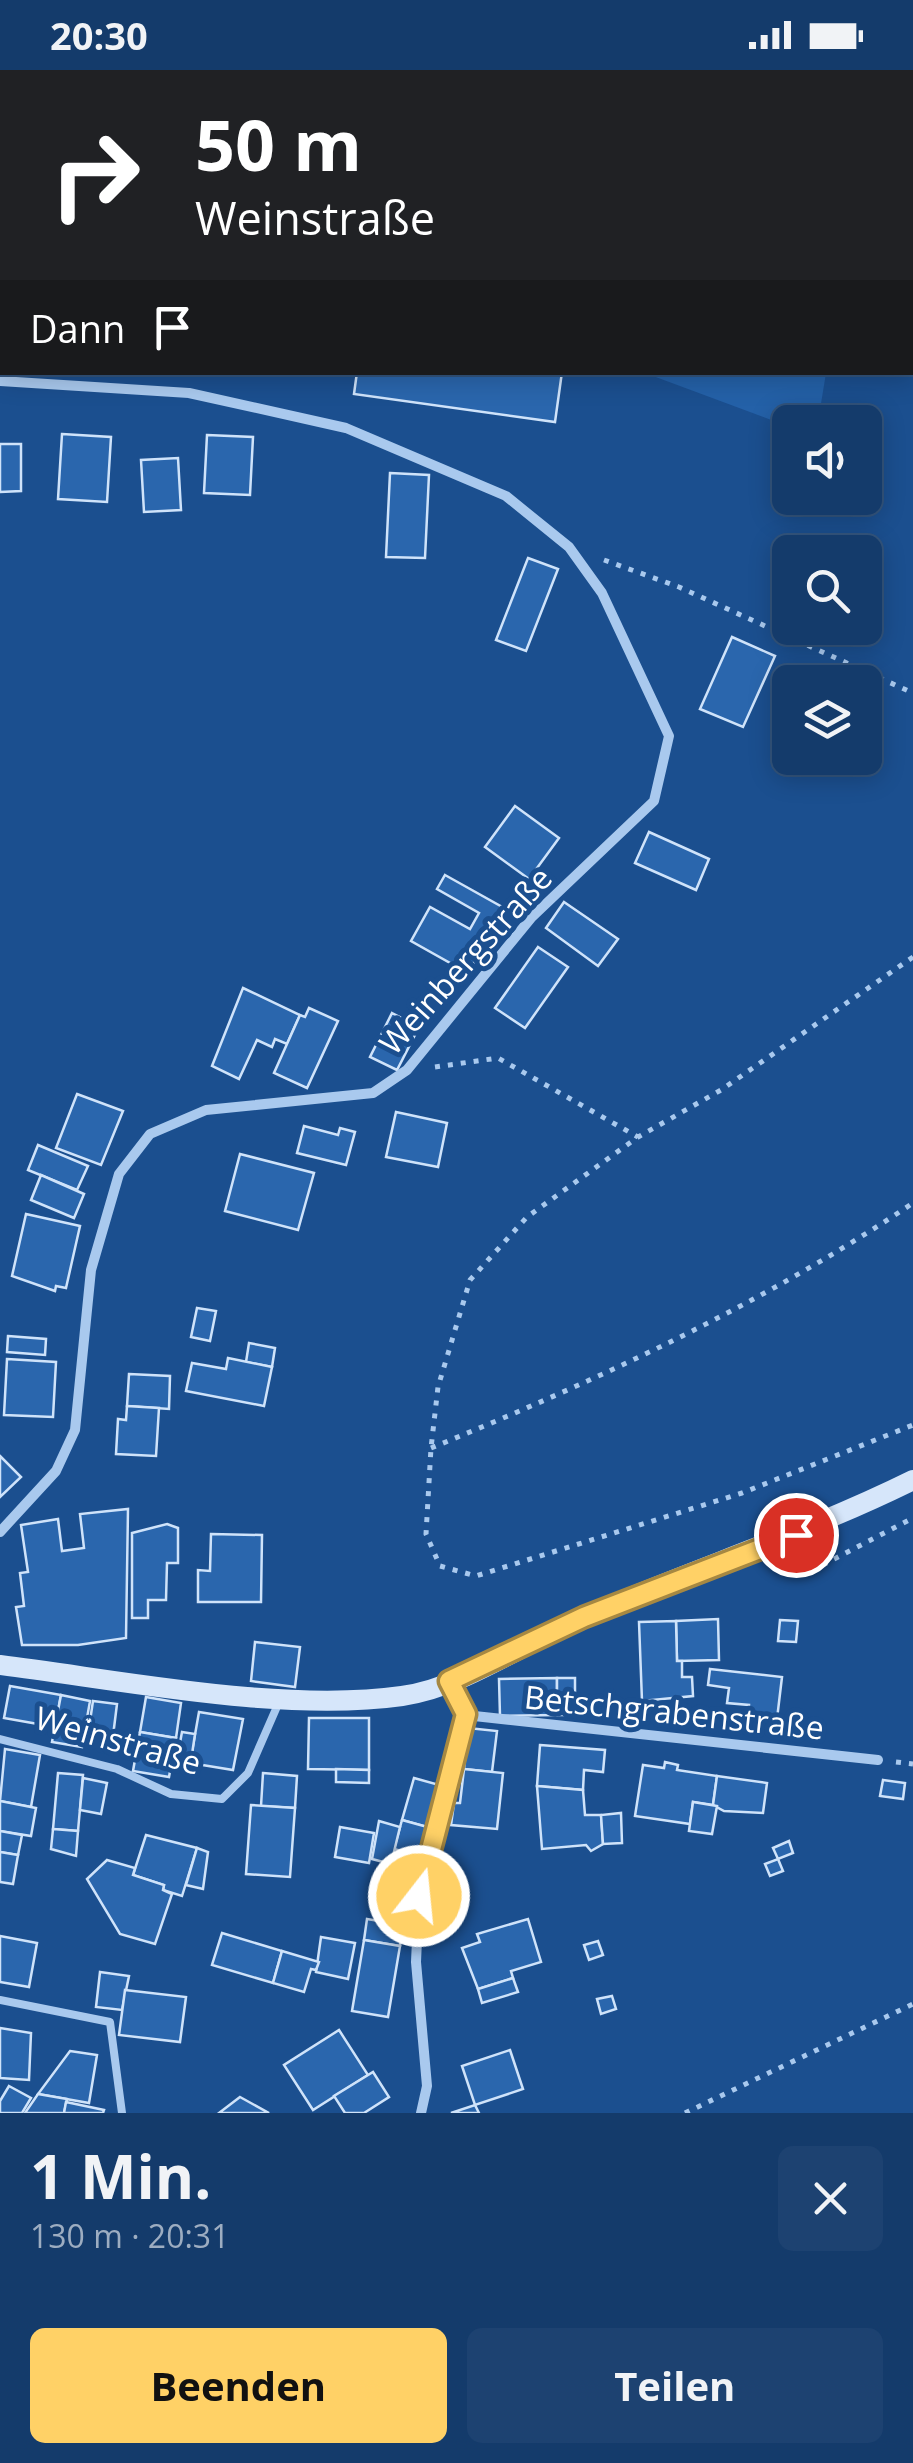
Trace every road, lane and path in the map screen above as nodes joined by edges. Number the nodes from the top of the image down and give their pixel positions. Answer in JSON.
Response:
{"nodes":[{"id":1,"x":0,"y":380,"type":"edge"},
{"id":2,"x":569,"y":547,"type":"junction"},
{"id":3,"x":913,"y":693,"type":"edge"},
{"id":4,"x":913,"y":957,"type":"edge"},
{"id":5,"x":407,"y":1070,"type":"junction"},
{"id":6,"x":638,"y":1136,"type":"junction"},
{"id":7,"x":913,"y":1203,"type":"edge"},
{"id":8,"x":913,"y":1425,"type":"edge"},
{"id":9,"x":431,"y":1448,"type":"junction"},
{"id":10,"x":913,"y":1480,"type":"edge"},
{"id":11,"x":913,"y":1518,"type":"edge"},
{"id":12,"x":0,"y":1532,"type":"edge"},
{"id":13,"x":811,"y":1572,"type":"dead end"},
{"id":14,"x":0,"y":1665,"type":"edge"},
{"id":15,"x":449,"y":1681,"type":"junction"},
{"id":16,"x":280,"y":1699,"type":"junction"},
{"id":17,"x":466,"y":1714,"type":"junction"},
{"id":18,"x":0,"y":1738,"type":"edge"},
{"id":19,"x":878,"y":1760,"type":"dead end"},
{"id":20,"x":0,"y":2000,"type":"edge"},
{"id":21,"x":913,"y":2004,"type":"edge"},
{"id":22,"x":122,"y":2113,"type":"edge"},
{"id":23,"x":421,"y":2113,"type":"edge"},
{"id":24,"x":685,"y":2113,"type":"edge"}],
"edges":[{"from":1,"to":2,"type":"street","name":"Weinbergstraße"},
{"from":2,"to":3,"type":"path"},
{"from":2,"to":5,"type":"street","name":"Weinbergstraße"},
{"from":4,"to":6,"type":"path"},
{"from":5,"to":6,"type":"path"},
{"from":5,"to":12,"type":"street","name":"Weinbergstraße"},
{"from":6,"to":9,"type":"path"},
{"from":7,"to":9,"type":"path"},
{"from":8,"to":9,"type":"path"},
{"from":10,"to":15,"type":"main road","name":"Weinstraße"},
{"from":11,"to":13,"type":"path"},
{"from":14,"to":16,"type":"main road","name":"Weinstraße"},
{"from":15,"to":16,"type":"main road","name":"Weinstraße"},
{"from":15,"to":17,"type":"street"},
{"from":16,"to":18,"type":"lane","name":"Weinstraße"},
{"from":17,"to":19,"type":"street","name":"Betschgrabenstraße"},
{"from":17,"to":23,"type":"street"},
{"from":20,"to":22,"type":"lane"},
{"from":21,"to":24,"type":"path"}]}
